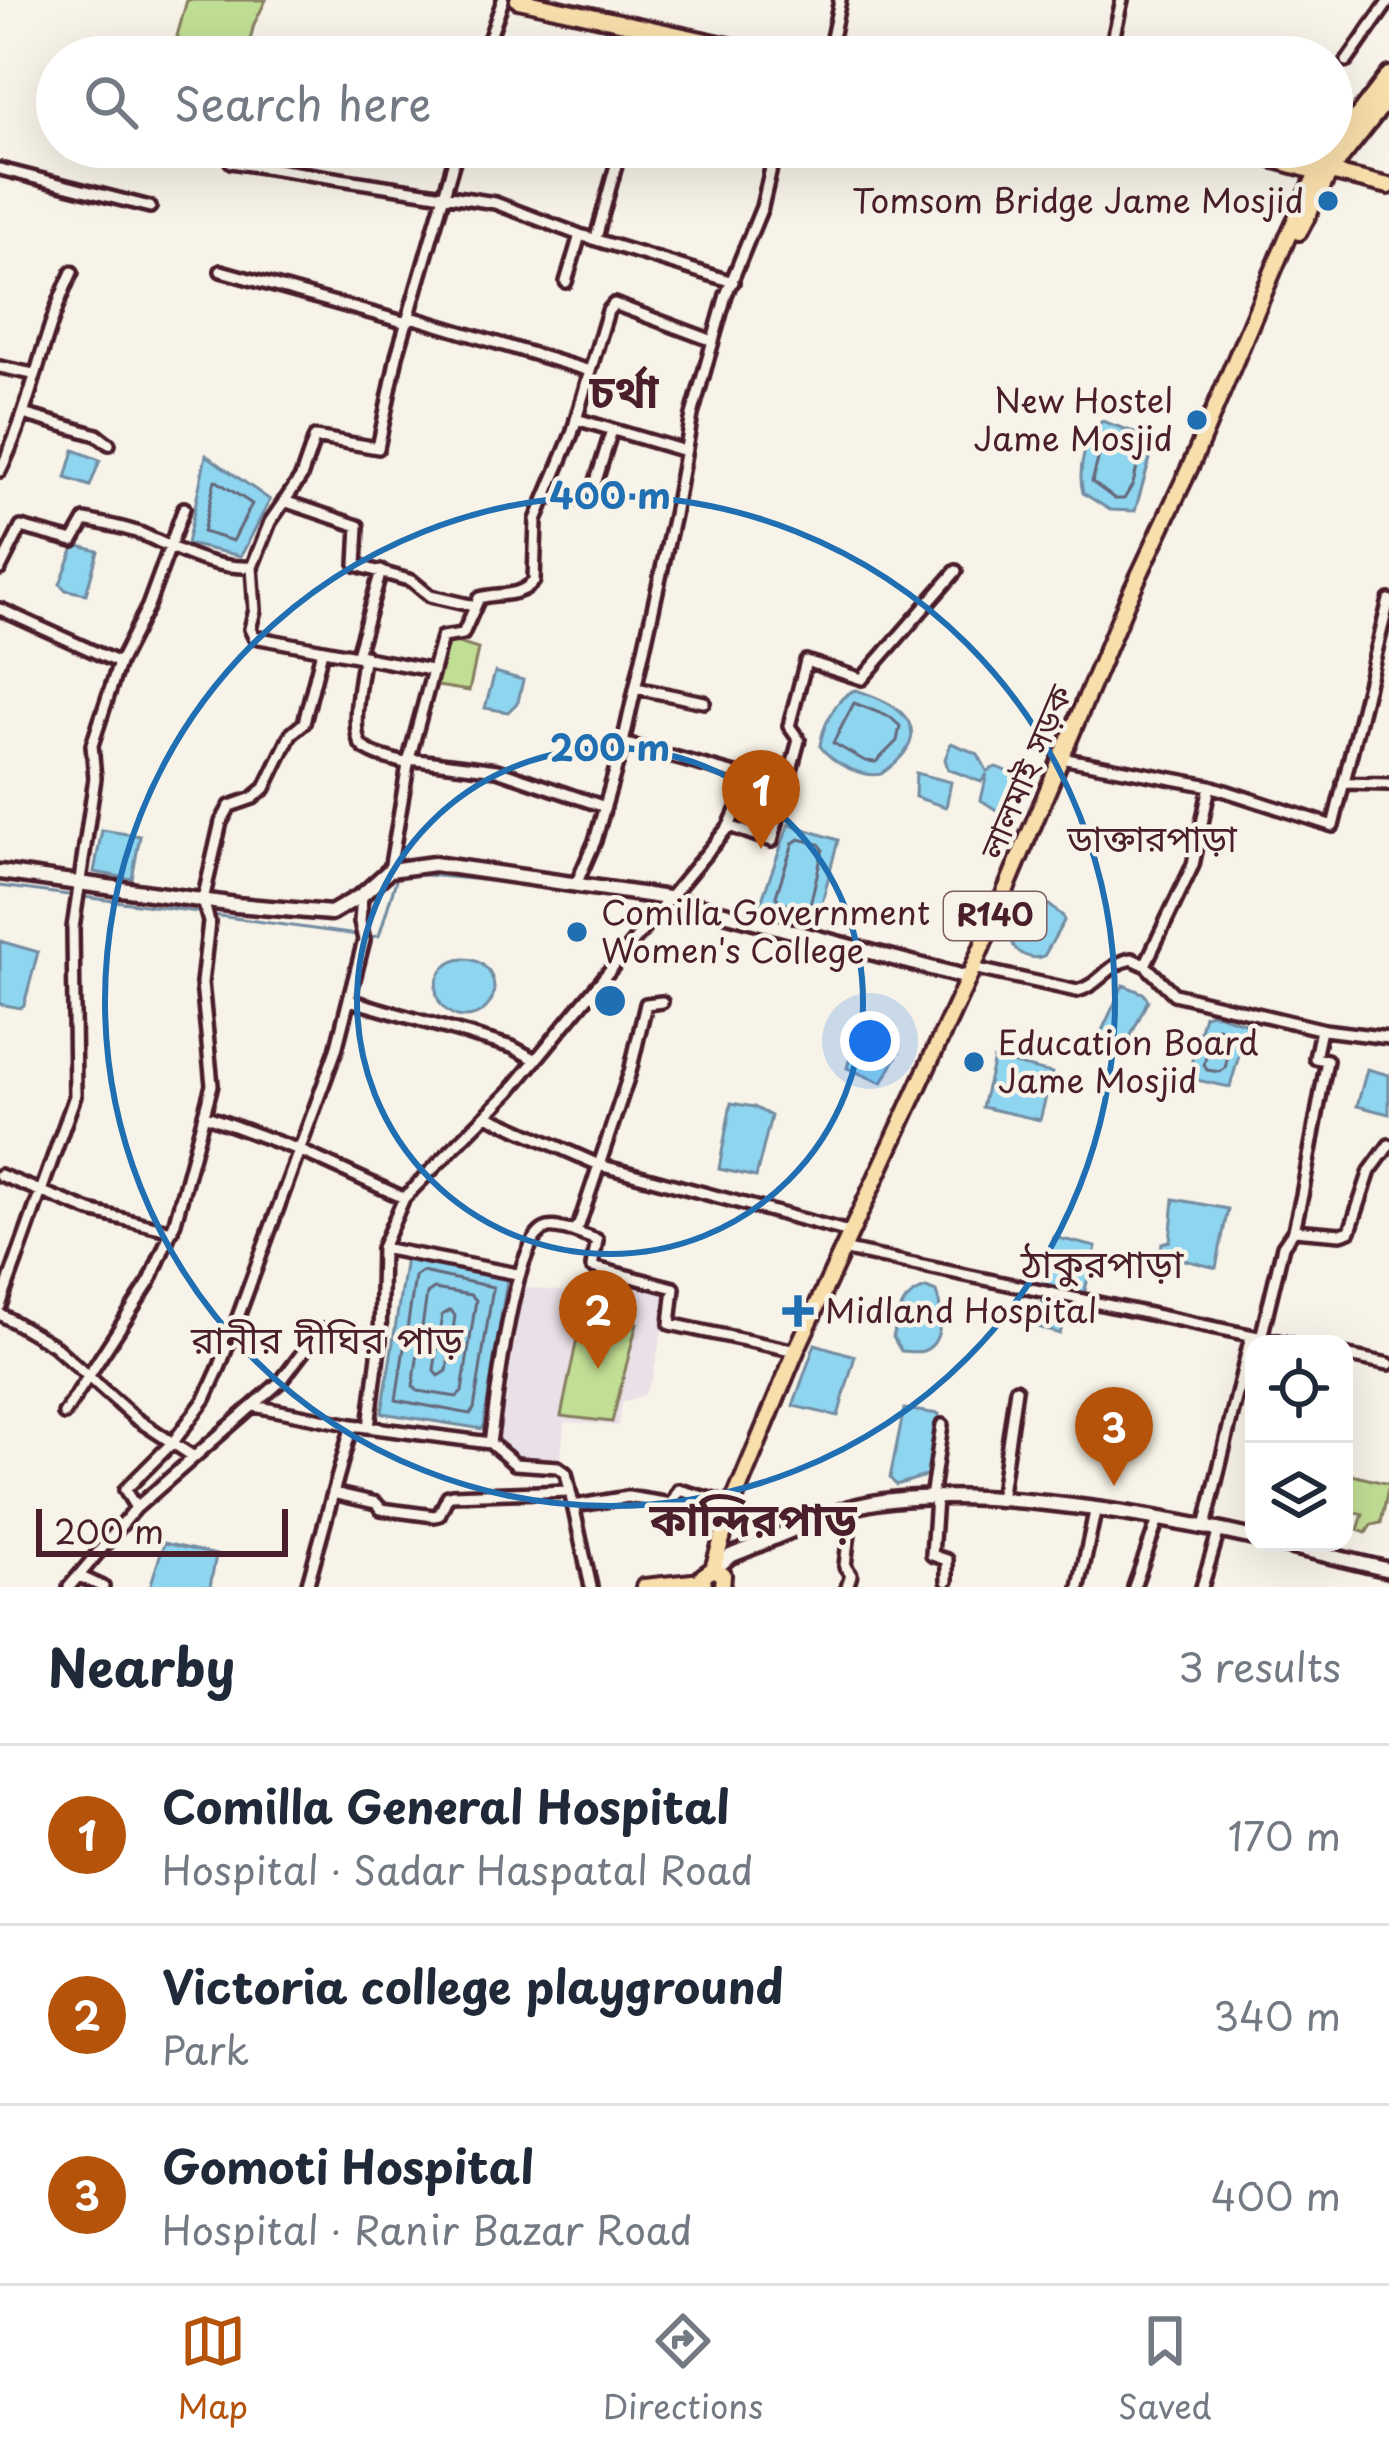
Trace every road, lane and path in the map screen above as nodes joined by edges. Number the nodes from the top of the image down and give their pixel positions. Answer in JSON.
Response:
{"nodes":[{"id":1,"x":503,"y":0,"type":"edge"},
{"id":2,"x":518,"y":0,"type":"edge"},
{"id":3,"x":840,"y":0,"type":"edge"},
{"id":4,"x":1122,"y":0,"type":"edge"},
{"id":5,"x":1389,"y":1,"type":"edge"},
{"id":6,"x":567,"y":5,"type":"edge"},
{"id":7,"x":589,"y":7,"type":"edge"},
{"id":8,"x":651,"y":29,"type":"junction"},
{"id":9,"x":490,"y":36,"type":"edge"},
{"id":10,"x":649,"y":36,"type":"edge"},
{"id":11,"x":676,"y":36,"type":"edge"},
{"id":12,"x":832,"y":36,"type":"edge"},
{"id":13,"x":1114,"y":36,"type":"edge"},
{"id":14,"x":1353,"y":52,"type":"edge"},
{"id":15,"x":1389,"y":75,"type":"edge"},
{"id":16,"x":1389,"y":97,"type":"edge"},
{"id":17,"x":1353,"y":128,"type":"edge"},
{"id":18,"x":1353,"y":137,"type":"edge"},
{"id":19,"x":275,"y":168,"type":"edge"},
{"id":20,"x":452,"y":168,"type":"edge"},
{"id":21,"x":615,"y":168,"type":"edge"},
{"id":22,"x":771,"y":168,"type":"edge"},
{"id":23,"x":1326,"y":168,"type":"edge"},
{"id":24,"x":1330,"y":168,"type":"edge"},
{"id":25,"x":0,"y":169,"type":"edge"},
{"id":26,"x":1389,"y":182,"type":"edge"},
{"id":27,"x":445,"y":195,"type":"junction"},
{"id":28,"x":150,"y":207,"type":"dead end"},
{"id":29,"x":580,"y":235,"type":"junction"},
{"id":30,"x":596,"y":238,"type":"junction"},
{"id":31,"x":221,"y":271,"type":"dead end"},
{"id":32,"x":72,"y":272,"type":"dead end"},
{"id":33,"x":566,"y":282,"type":"dead end"},
{"id":34,"x":733,"y":282,"type":"junction"},
{"id":35,"x":407,"y":323,"type":"junction"},
{"id":36,"x":713,"y":341,"type":"junction"},
{"id":37,"x":0,"y":367,"type":"edge"},
{"id":38,"x":590,"y":370,"type":"junction"},
{"id":39,"x":33,"y":374,"type":"junction"},
{"id":40,"x":23,"y":414,"type":"junction"},
{"id":41,"x":576,"y":419,"type":"junction"},
{"id":42,"x":612,"y":430,"type":"junction"},
{"id":43,"x":109,"y":444,"type":"dead end"},
{"id":44,"x":685,"y":452,"type":"junction"},
{"id":45,"x":0,"y":471,"type":"edge"},
{"id":46,"x":547,"y":497,"type":"junction"},
{"id":47,"x":284,"y":501,"type":"junction"},
{"id":48,"x":184,"y":508,"type":"dead end"},
{"id":49,"x":171,"y":551,"type":"junction"},
{"id":50,"x":252,"y":567,"type":"junction"},
{"id":51,"x":0,"y":568,"type":"edge"},
{"id":52,"x":381,"y":571,"type":"junction"},
{"id":53,"x":956,"y":571,"type":"dead end"},
{"id":54,"x":1389,"y":600,"type":"edge"},
{"id":55,"x":474,"y":606,"type":"junction"},
{"id":56,"x":0,"y":609,"type":"edge"},
{"id":57,"x":322,"y":651,"type":"junction"},
{"id":58,"x":361,"y":654,"type":"junction"},
{"id":59,"x":119,"y":663,"type":"junction"},
{"id":60,"x":431,"y":670,"type":"junction"},
{"id":61,"x":636,"y":688,"type":"junction"},
{"id":62,"x":704,"y":702,"type":"dead end"},
{"id":63,"x":623,"y":743,"type":"junction"},
{"id":64,"x":1061,"y":758,"type":"junction"},
{"id":65,"x":409,"y":761,"type":"junction"},
{"id":66,"x":1343,"y":783,"type":"junction"},
{"id":67,"x":1389,"y":784,"type":"edge"},
{"id":68,"x":1210,"y":786,"type":"junction"},
{"id":69,"x":605,"y":807,"type":"junction"},
{"id":70,"x":729,"y":826,"type":"junction"},
{"id":71,"x":390,"y":870,"type":"junction"},
{"id":72,"x":0,"y":872,"type":"edge"},
{"id":73,"x":577,"y":882,"type":"junction"},
{"id":74,"x":82,"y":886,"type":"junction"},
{"id":75,"x":362,"y":895,"type":"junction"},
{"id":76,"x":203,"y":900,"type":"junction"},
{"id":77,"x":665,"y":902,"type":"junction"},
{"id":78,"x":331,"y":913,"type":"junction"},
{"id":79,"x":363,"y":932,"type":"junction"},
{"id":80,"x":1145,"y":965,"type":"junction"},
{"id":81,"x":970,"y":973,"type":"junction"},
{"id":82,"x":349,"y":1000,"type":"junction"},
{"id":83,"x":662,"y":1002,"type":"dead end"},
{"id":84,"x":1321,"y":1030,"type":"junction"},
{"id":85,"x":1389,"y":1038,"type":"edge"},
{"id":86,"x":536,"y":1060,"type":"junction"},
{"id":87,"x":204,"y":1115,"type":"junction"},
{"id":88,"x":486,"y":1115,"type":"junction"},
{"id":89,"x":1389,"y":1145,"type":"edge"},
{"id":90,"x":299,"y":1150,"type":"junction"},
{"id":91,"x":598,"y":1165,"type":"junction"},
{"id":92,"x":0,"y":1175,"type":"edge"},
{"id":93,"x":41,"y":1190,"type":"junction"},
{"id":94,"x":404,"y":1198,"type":"junction"},
{"id":95,"x":1294,"y":1230,"type":"junction"},
{"id":96,"x":172,"y":1231,"type":"junction"},
{"id":97,"x":572,"y":1231,"type":"junction"},
{"id":98,"x":849,"y":1232,"type":"junction"},
{"id":99,"x":382,"y":1247,"type":"junction"},
{"id":100,"x":842,"y":1249,"type":"junction"},
{"id":101,"x":517,"y":1274,"type":"junction"},
{"id":102,"x":0,"y":1310,"type":"edge"},
{"id":103,"x":1247,"y":1335,"type":"edge"},
{"id":104,"x":1257,"y":1335,"type":"edge"},
{"id":105,"x":380,"y":1340,"type":"junction"},
{"id":106,"x":796,"y":1351,"type":"junction"},
{"id":107,"x":1353,"y":1356,"type":"edge"},
{"id":108,"x":1389,"y":1364,"type":"edge"},
{"id":109,"x":89,"y":1378,"type":"junction"},
{"id":110,"x":1245,"y":1385,"type":"edge"},
{"id":111,"x":1016,"y":1389,"type":"dead end"},
{"id":112,"x":254,"y":1406,"type":"junction"},
{"id":113,"x":64,"y":1414,"type":"dead end"},
{"id":114,"x":942,"y":1424,"type":"dead end"},
{"id":115,"x":352,"y":1425,"type":"junction"},
{"id":116,"x":369,"y":1427,"type":"junction"},
{"id":117,"x":174,"y":1441,"type":"junction"},
{"id":118,"x":490,"y":1443,"type":"junction"},
{"id":119,"x":194,"y":1457,"type":"junction"},
{"id":120,"x":571,"y":1491,"type":"junction"},
{"id":121,"x":333,"y":1493,"type":"junction"},
{"id":122,"x":934,"y":1498,"type":"junction"},
{"id":123,"x":1000,"y":1500,"type":"junction"},
{"id":124,"x":732,"y":1505,"type":"junction"},
{"id":125,"x":574,"y":1506,"type":"junction"},
{"id":126,"x":136,"y":1508,"type":"junction"},
{"id":127,"x":852,"y":1508,"type":"junction"},
{"id":128,"x":1095,"y":1512,"type":"junction"},
{"id":129,"x":1158,"y":1520,"type":"junction"},
{"id":130,"x":1212,"y":1528,"type":"junction"},
{"id":131,"x":1245,"y":1536,"type":"edge"},
{"id":132,"x":1310,"y":1551,"type":"edge"},
{"id":133,"x":714,"y":1569,"type":"junction"},
{"id":134,"x":1389,"y":1570,"type":"edge"},
{"id":135,"x":79,"y":1576,"type":"junction"},
{"id":136,"x":946,"y":1581,"type":"dead end"},
{"id":137,"x":703,"y":1584,"type":"edge"},
{"id":138,"x":69,"y":1587,"type":"edge"},
{"id":139,"x":103,"y":1587,"type":"edge"},
{"id":140,"x":308,"y":1587,"type":"edge"},
{"id":141,"x":591,"y":1587,"type":"edge"},
{"id":142,"x":644,"y":1587,"type":"edge"},
{"id":143,"x":722,"y":1587,"type":"edge"},
{"id":144,"x":847,"y":1587,"type":"edge"},
{"id":145,"x":1079,"y":1587,"type":"edge"},
{"id":146,"x":1134,"y":1587,"type":"edge"},
{"id":147,"x":1202,"y":1587,"type":"edge"}],
"edges":[{"from":1,"to":9,"type":"street"},
{"from":2,"to":6,"type":"main road"},
{"from":3,"to":12,"type":"street"},
{"from":4,"to":13,"type":"street"},
{"from":5,"to":14,"type":"street"},
{"from":6,"to":7,"type":"main road"},
{"from":7,"to":8,"type":"main road"},
{"from":8,"to":10,"type":"street"},
{"from":8,"to":11,"type":"main road"},
{"from":15,"to":17,"type":"main road","name":"লালমাই সড়ক","number":"R140"},
{"from":16,"to":18,"type":"main road","name":"লালমাই সড়ক","number":"R140"},
{"from":19,"to":27,"type":"street"},
{"from":20,"to":27,"type":"street"},
{"from":21,"to":30,"type":"street"},
{"from":22,"to":34,"type":"street"},
{"from":23,"to":64,"type":"main road","name":"লালমাই সড়ক","number":"R140"},
{"from":24,"to":26,"type":"main road"},
{"from":25,"to":28,"type":"street"},
{"from":27,"to":29,"type":"street"},
{"from":27,"to":35,"type":"street"},
{"from":29,"to":30,"type":"street"},
{"from":29,"to":33,"type":"street"},
{"from":30,"to":34,"type":"street"},
{"from":31,"to":35,"type":"street"},
{"from":32,"to":39,"type":"street"},
{"from":34,"to":36,"type":"street"},
{"from":35,"to":38,"type":"street"},
{"from":35,"to":47,"type":"street"},
{"from":36,"to":38,"type":"street"},
{"from":36,"to":44,"type":"street"},
{"from":37,"to":39,"type":"street"},
{"from":38,"to":41,"type":"street"},
{"from":39,"to":40,"type":"street"},
{"from":40,"to":43,"type":"street"},
{"from":40,"to":45,"type":"street"},
{"from":41,"to":42,"type":"street"},
{"from":41,"to":46,"type":"street"},
{"from":42,"to":44,"type":"street"},
{"from":42,"to":46,"type":"street"},
{"from":44,"to":61,"type":"street"},
{"from":46,"to":55,"type":"street"},
{"from":47,"to":50,"type":"street"},
{"from":47,"to":52,"type":"street"},
{"from":48,"to":49,"type":"street"},
{"from":49,"to":50,"type":"street"},
{"from":49,"to":51,"type":"street"},
{"from":49,"to":59,"type":"street"},
{"from":50,"to":57,"type":"street"},
{"from":52,"to":55,"type":"street"},
{"from":52,"to":58,"type":"street"},
{"from":53,"to":70,"type":"street"},
{"from":54,"to":66,"type":"street"},
{"from":55,"to":60,"type":"street"},
{"from":56,"to":59,"type":"street"},
{"from":57,"to":58,"type":"street"},
{"from":57,"to":76,"type":"street"},
{"from":58,"to":60,"type":"street"},
{"from":58,"to":65,"type":"street"},
{"from":59,"to":74,"type":"street"},
{"from":60,"to":65,"type":"street"},
{"from":61,"to":62,"type":"street"},
{"from":61,"to":63,"type":"street"},
{"from":63,"to":69,"type":"street"},
{"from":63,"to":70,"type":"street"},
{"from":64,"to":68,"type":"street"},
{"from":64,"to":81,"type":"main road","name":"লালমাই সড়ক","number":"R140"},
{"from":65,"to":69,"type":"street"},
{"from":65,"to":71,"type":"street"},
{"from":66,"to":67,"type":"street"},
{"from":66,"to":68,"type":"street"},
{"from":68,"to":80,"type":"street"},
{"from":69,"to":73,"type":"street"},
{"from":70,"to":77,"type":"street"},
{"from":71,"to":73,"type":"street"},
{"from":71,"to":75,"type":"street"},
{"from":72,"to":74,"type":"street"},
{"from":73,"to":77,"type":"street"},
{"from":74,"to":76,"type":"street"},
{"from":74,"to":93,"type":"street"},
{"from":75,"to":78,"type":"street"},
{"from":75,"to":79,"type":"street"},
{"from":76,"to":78,"type":"street"},
{"from":76,"to":87,"type":"street"},
{"from":77,"to":81,"type":"street"},
{"from":77,"to":86,"type":"street"},
{"from":78,"to":79,"type":"street"},
{"from":79,"to":82,"type":"street"},
{"from":80,"to":81,"type":"street"},
{"from":80,"to":84,"type":"street"},
{"from":81,"to":98,"type":"main road","name":"লালমাই সড়ক","number":"R140"},
{"from":82,"to":86,"type":"street"},
{"from":82,"to":90,"type":"street"},
{"from":83,"to":91,"type":"street"},
{"from":84,"to":85,"type":"street"},
{"from":84,"to":95,"type":"street"},
{"from":86,"to":88,"type":"street"},
{"from":87,"to":90,"type":"street"},
{"from":87,"to":96,"type":"street"},
{"from":88,"to":91,"type":"street"},
{"from":88,"to":94,"type":"street"},
{"from":89,"to":95,"type":"street"},
{"from":90,"to":94,"type":"street"},
{"from":90,"to":117,"type":"street"},
{"from":91,"to":97,"type":"street"},
{"from":91,"to":98,"type":"street"},
{"from":92,"to":93,"type":"street"},
{"from":93,"to":96,"type":"street"},
{"from":93,"to":102,"type":"street"},
{"from":94,"to":99,"type":"street"},
{"from":95,"to":104,"type":"street"},
{"from":96,"to":109,"type":"street"},
{"from":97,"to":101,"type":"street"},
{"from":97,"to":106,"type":"street"},
{"from":98,"to":100,"type":"main road","name":"লালমাই সড়ক","number":"R140"},
{"from":99,"to":101,"type":"street"},
{"from":99,"to":105,"type":"street"},
{"from":100,"to":103,"type":"street"},
{"from":100,"to":106,"type":"main road","name":"লালমাই সড়ক","number":"R140"},
{"from":101,"to":118,"type":"street"},
{"from":102,"to":109,"type":"street"},
{"from":105,"to":112,"type":"street"},
{"from":105,"to":116,"type":"street"},
{"from":106,"to":124,"type":"main road","name":"লালমাই সড়ক","number":"R140"},
{"from":107,"to":108,"type":"street"},
{"from":109,"to":113,"type":"street"},
{"from":109,"to":117,"type":"street"},
{"from":110,"to":130,"type":"street"},
{"from":111,"to":123,"type":"street"},
{"from":112,"to":115,"type":"street"},
{"from":112,"to":119,"type":"street"},
{"from":114,"to":122,"type":"street"},
{"from":115,"to":116,"type":"street"},
{"from":115,"to":121,"type":"street"},
{"from":116,"to":118,"type":"street"},
{"from":117,"to":119,"type":"street"},
{"from":117,"to":126,"type":"street"},
{"from":118,"to":120,"type":"street"},
{"from":119,"to":126,"type":"street"},
{"from":120,"to":121,"type":"street"},
{"from":120,"to":125,"type":"street"},
{"from":121,"to":140,"type":"street"},
{"from":122,"to":123,"type":"street"},
{"from":122,"to":127,"type":"street"},
{"from":122,"to":136,"type":"street"},
{"from":123,"to":128,"type":"street"},
{"from":124,"to":125,"type":"street"},
{"from":124,"to":133,"type":"main road","name":"লালমাই সড়ক","number":"R140"},
{"from":125,"to":141,"type":"street"},
{"from":126,"to":135,"type":"street"},
{"from":127,"to":133,"type":"street"},
{"from":127,"to":144,"type":"street"},
{"from":128,"to":129,"type":"street"},
{"from":128,"to":145,"type":"street"},
{"from":129,"to":130,"type":"street"},
{"from":129,"to":146,"type":"street"},
{"from":130,"to":131,"type":"street"},
{"from":130,"to":147,"type":"street"},
{"from":132,"to":134,"type":"street"},
{"from":133,"to":137,"type":"main road"},
{"from":133,"to":143,"type":"main road"},
{"from":135,"to":138,"type":"street"},
{"from":135,"to":139,"type":"street"},
{"from":137,"to":142,"type":"main road"}]}
